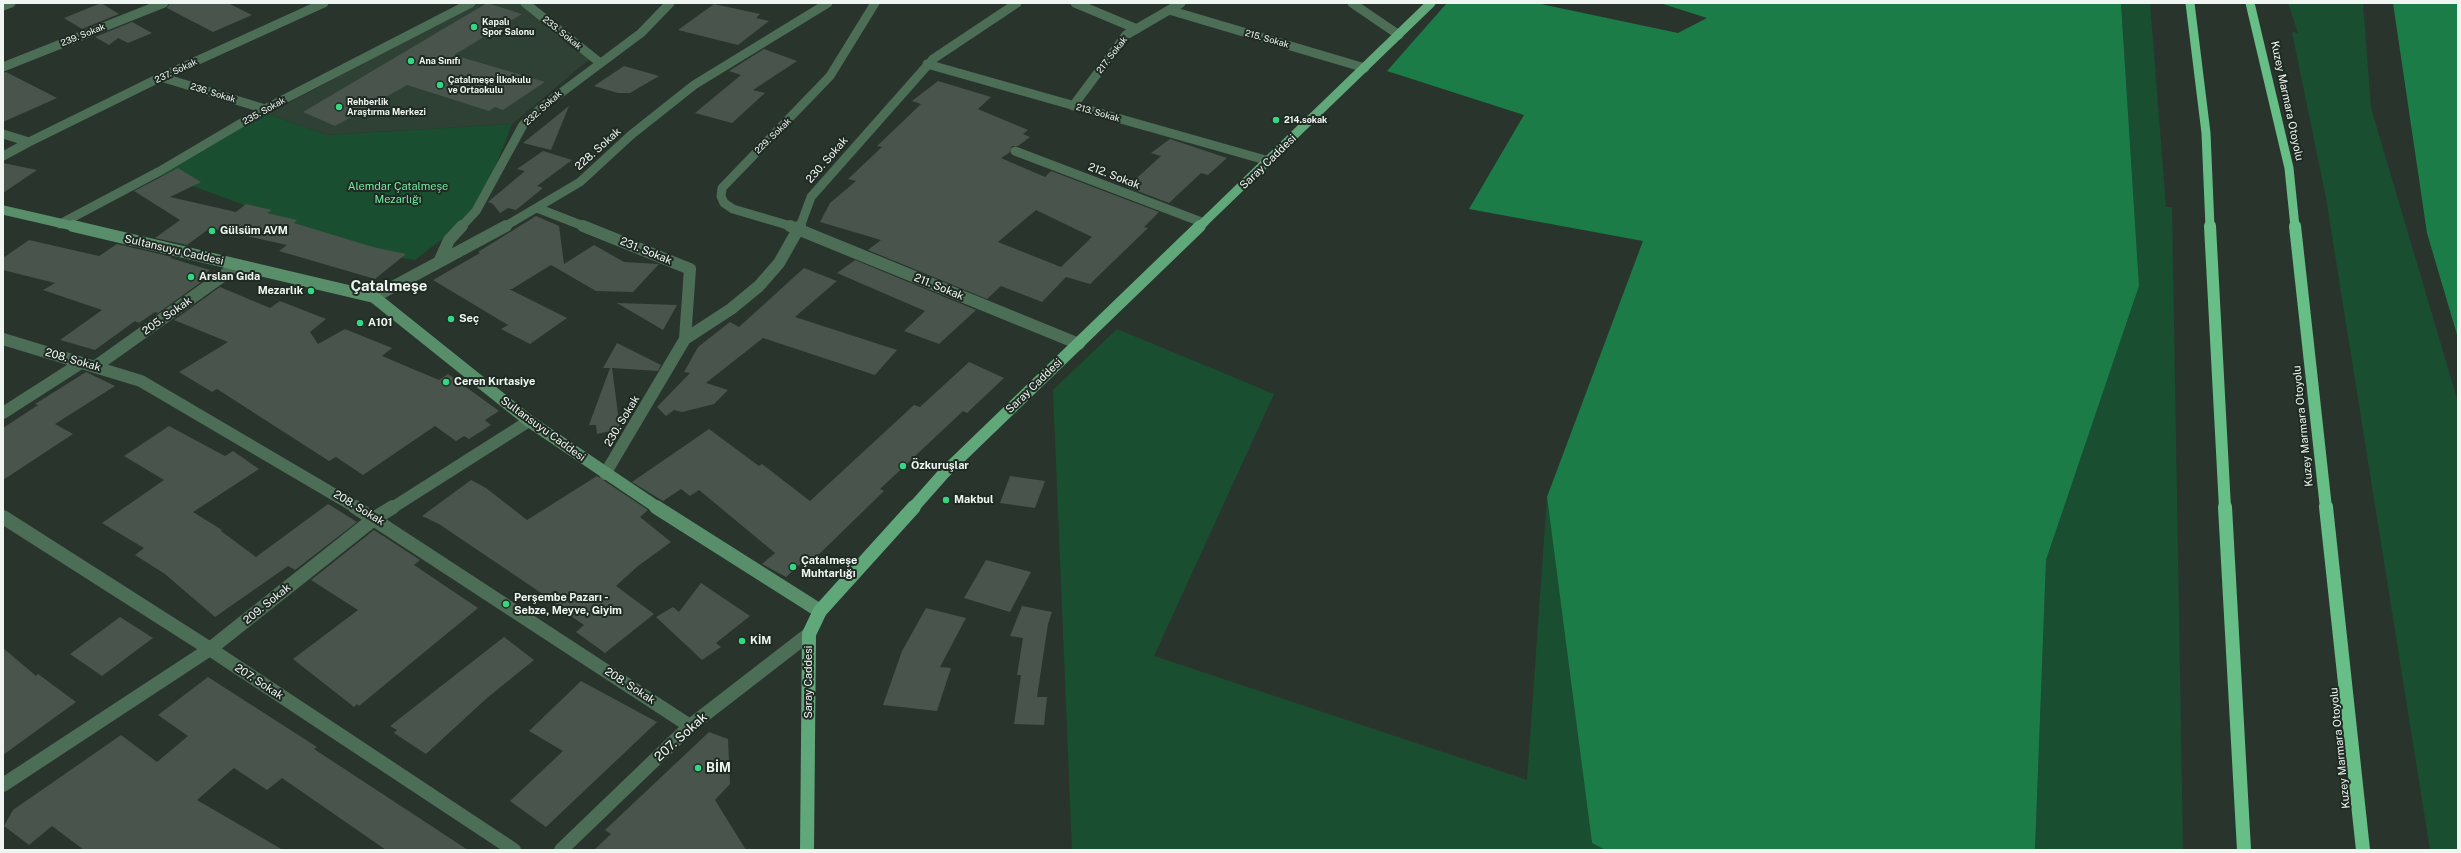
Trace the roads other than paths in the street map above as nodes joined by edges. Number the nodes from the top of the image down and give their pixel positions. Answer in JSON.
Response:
{"nodes":[{"id":1,"x":11,"y":3,"type":"edge"},
{"id":2,"x":164,"y":3,"type":"edge"},
{"id":3,"x":324,"y":3,"type":"edge"},
{"id":4,"x":471,"y":3,"type":"edge"},
{"id":5,"x":525,"y":3,"type":"edge"},
{"id":6,"x":670,"y":3,"type":"edge"},
{"id":7,"x":828,"y":3,"type":"edge"},
{"id":8,"x":874,"y":3,"type":"edge"},
{"id":9,"x":1017,"y":3,"type":"edge"},
{"id":10,"x":1075,"y":3,"type":"edge"},
{"id":11,"x":1181,"y":3,"type":"edge"},
{"id":12,"x":1352,"y":3,"type":"edge"},
{"id":13,"x":1431,"y":3,"type":"edge"},
{"id":14,"x":2190,"y":3,"type":"edge"},
{"id":15,"x":2250,"y":3,"type":"edge"},
{"id":16,"x":3,"y":6,"type":"edge"},
{"id":17,"x":1169,"y":10,"type":"junction"},
{"id":18,"x":1137,"y":29,"type":"junction"},
{"id":19,"x":1399,"y":35,"type":"junction"},
{"id":20,"x":599,"y":62,"type":"junction"},
{"id":21,"x":927,"y":64,"type":"junction"},
{"id":22,"x":3,"y":67,"type":"edge"},
{"id":23,"x":1365,"y":68,"type":"junction"},
{"id":24,"x":161,"y":77,"type":"junction"},
{"id":25,"x":1073,"y":106,"type":"junction"},
{"id":26,"x":265,"y":109,"type":"junction"},
{"id":27,"x":3,"y":134,"type":"edge"},
{"id":28,"x":29,"y":142,"type":"junction"},
{"id":29,"x":1015,"y":151,"type":"dead end"},
{"id":30,"x":3,"y":156,"type":"edge"},
{"id":31,"x":1269,"y":161,"type":"junction"},
{"id":32,"x":537,"y":208,"type":"junction"},
{"id":33,"x":3,"y":210,"type":"edge"},
{"id":34,"x":1204,"y":223,"type":"junction"},
{"id":35,"x":60,"y":224,"type":"junction"},
{"id":36,"x":799,"y":230,"type":"junction"},
{"id":37,"x":439,"y":262,"type":"junction"},
{"id":38,"x":238,"y":265,"type":"junction"},
{"id":39,"x":374,"y":297,"type":"junction"},
{"id":40,"x":3,"y":339,"type":"edge"},
{"id":41,"x":685,"y":339,"type":"junction"},
{"id":42,"x":1079,"y":344,"type":"junction"},
{"id":43,"x":81,"y":363,"type":"junction"},
{"id":44,"x":96,"y":366,"type":"junction"},
{"id":45,"x":3,"y":413,"type":"edge"},
{"id":46,"x":529,"y":421,"type":"junction"},
{"id":47,"x":605,"y":474,"type":"junction"},
{"id":48,"x":3,"y":517,"type":"edge"},
{"id":49,"x":375,"y":518,"type":"junction"},
{"id":50,"x":820,"y":611,"type":"junction"},
{"id":51,"x":809,"y":634,"type":"junction"},
{"id":52,"x":210,"y":649,"type":"junction"},
{"id":53,"x":690,"y":726,"type":"junction"},
{"id":54,"x":3,"y":785,"type":"edge"},
{"id":55,"x":514,"y":850,"type":"edge"},
{"id":56,"x":561,"y":850,"type":"edge"},
{"id":57,"x":808,"y":850,"type":"edge"},
{"id":58,"x":2244,"y":850,"type":"edge"},
{"id":59,"x":2363,"y":850,"type":"edge"}],
"edges":[{"from":1,"to":16,"type":"street"},
{"from":2,"to":22,"type":"street","name":"239. Sokak"},
{"from":3,"to":24,"type":"street","name":"237. Sokak"},
{"from":4,"to":26,"type":"street","name":"235. Sokak"},
{"from":5,"to":20,"type":"street","name":"233. Sokak"},
{"from":6,"to":20,"type":"street","name":"232. Sokak"},
{"from":7,"to":32,"type":"street","name":"228. Sokak"},
{"from":8,"to":36,"type":"street","name":"229. Sokak"},
{"from":9,"to":21,"type":"street","name":"230. Sokak"},
{"from":10,"to":18,"type":"street"},
{"from":11,"to":17,"type":"street","name":"217. Sokak"},
{"from":12,"to":19,"type":"street"},
{"from":13,"to":19,"type":"main road","name":"Saray Caddesi"},
{"from":14,"to":58,"type":"highway"},
{"from":15,"to":59,"type":"highway","name":"Kuzey Marmara Otoyolu"},
{"from":17,"to":18,"type":"street","name":"217. Sokak"},
{"from":17,"to":23,"type":"street","name":"215. Sokak"},
{"from":18,"to":25,"type":"street","name":"217. Sokak"},
{"from":19,"to":23,"type":"main road","name":"Saray Caddesi"},
{"from":20,"to":37,"type":"street","name":"232. Sokak"},
{"from":21,"to":25,"type":"street","name":"213. Sokak"},
{"from":21,"to":36,"type":"street","name":"230. Sokak"},
{"from":23,"to":31,"type":"main road","name":"Saray Caddesi"},
{"from":24,"to":26,"type":"street","name":"236. Sokak"},
{"from":24,"to":28,"type":"street","name":"237. Sokak"},
{"from":25,"to":31,"type":"street","name":"213. Sokak"},
{"from":26,"to":35,"type":"street","name":"235. Sokak"},
{"from":27,"to":28,"type":"street"},
{"from":28,"to":30,"type":"street","name":"237. Sokak"},
{"from":29,"to":34,"type":"street","name":"212. Sokak"},
{"from":31,"to":34,"type":"main road","name":"Saray Caddesi"},
{"from":32,"to":37,"type":"street","name":"228. Sokak"},
{"from":32,"to":41,"type":"street","name":"231. Sokak"},
{"from":33,"to":35,"type":"street","name":"Sultansuyu Caddesi"},
{"from":34,"to":42,"type":"main road","name":"Saray Caddesi"},
{"from":35,"to":38,"type":"street","name":"Sultansuyu Caddesi"},
{"from":36,"to":41,"type":"street","name":"230. Sokak"},
{"from":36,"to":42,"type":"street","name":"211. Sokak"},
{"from":37,"to":39,"type":"street","name":"228. Sokak"},
{"from":38,"to":39,"type":"street","name":"Sultansuyu Caddesi"},
{"from":38,"to":44,"type":"street","name":"205. Sokak"},
{"from":39,"to":46,"type":"street","name":"Sultansuyu Caddesi"},
{"from":40,"to":43,"type":"street","name":"208. Sokak"},
{"from":41,"to":47,"type":"street","name":"230. Sokak"},
{"from":42,"to":50,"type":"main road","name":"Saray Caddesi"},
{"from":43,"to":44,"type":"street","name":"208. Sokak"},
{"from":43,"to":45,"type":"street"},
{"from":44,"to":49,"type":"street","name":"208. Sokak"},
{"from":46,"to":47,"type":"street","name":"Sultansuyu Caddesi"},
{"from":46,"to":49,"type":"street","name":"209. Sokak"},
{"from":47,"to":50,"type":"street","name":"Sultansuyu Caddesi"},
{"from":48,"to":52,"type":"street","name":"207. Sokak"},
{"from":49,"to":52,"type":"street","name":"209. Sokak"},
{"from":49,"to":53,"type":"street","name":"208. Sokak"},
{"from":50,"to":51,"type":"main road","name":"Saray Caddesi"},
{"from":51,"to":53,"type":"street","name":"207. Sokak"},
{"from":51,"to":57,"type":"main road","name":"Saray Caddesi"},
{"from":52,"to":54,"type":"street","name":"209. Sokak"},
{"from":52,"to":55,"type":"street","name":"207. Sokak"},
{"from":53,"to":56,"type":"street","name":"207. Sokak"}]}
